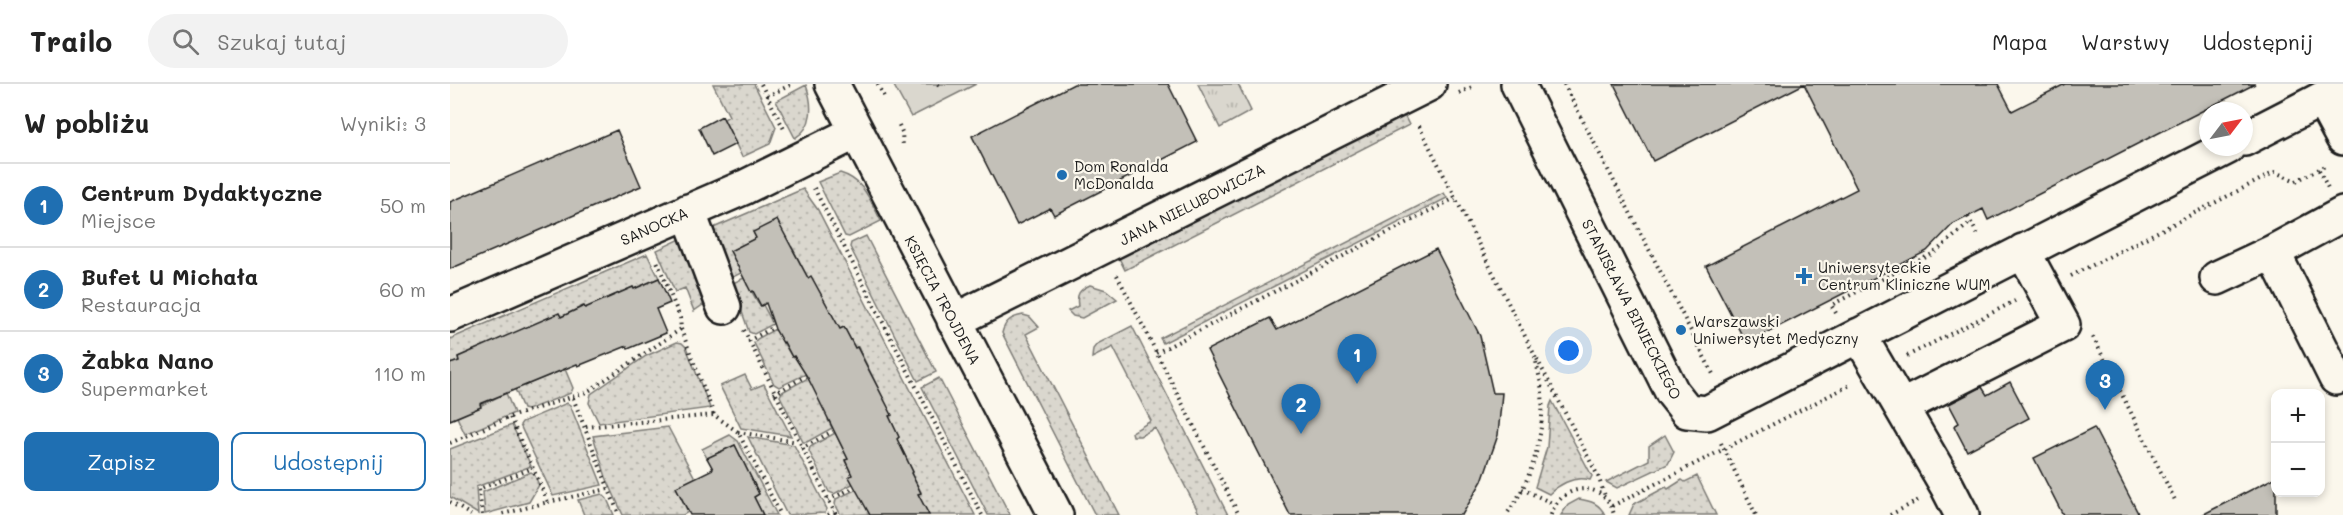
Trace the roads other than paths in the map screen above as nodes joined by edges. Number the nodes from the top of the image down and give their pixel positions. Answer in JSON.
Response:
{"nodes":[{"id":1,"x":832,"y":84,"type":"edge"},
{"id":2,"x":1429,"y":84,"type":"edge"},
{"id":3,"x":1518,"y":84,"type":"edge"},
{"id":4,"x":2332,"y":94,"type":"edge"},
{"id":5,"x":856,"y":132,"type":"junction"},
{"id":6,"x":2253,"y":134,"type":"edge"},
{"id":7,"x":2339,"y":149,"type":"edge"},
{"id":8,"x":2210,"y":156,"type":"edge"},
{"id":9,"x":688,"y":211,"type":"junction"},
{"id":10,"x":2343,"y":214,"type":"edge"},
{"id":11,"x":2023,"y":251,"type":"junction"},
{"id":12,"x":2273,"y":252,"type":"junction"},
{"id":13,"x":2217,"y":278,"type":"dead end"},
{"id":14,"x":733,"y":314,"type":"road end"},
{"id":15,"x":450,"y":315,"type":"edge"},
{"id":16,"x":954,"y":321,"type":"junction"},
{"id":17,"x":1850,"y":329,"type":"junction"},
{"id":18,"x":2336,"y":378,"type":"dead end"},
{"id":19,"x":1901,"y":407,"type":"junction"},
{"id":20,"x":1056,"y":515,"type":"edge"},
{"id":21,"x":1962,"y":515,"type":"edge"}],
"edges":[{"from":1,"to":5,"type":"street","name":"KSIĘCIA TROJDENA"},
{"from":2,"to":16,"type":"street","name":"JANA NIELUBOWICZA"},
{"from":3,"to":17,"type":"street","name":"STANISŁAWA BINIECKIEGO"},
{"from":4,"to":6,"type":"street"},
{"from":4,"to":7,"type":"street"},
{"from":5,"to":9,"type":"street","name":"SANOCKA"},
{"from":5,"to":16,"type":"street","name":"KSIĘCIA TROJDENA"},
{"from":8,"to":11,"type":"street","name":"STANISŁAWA BINIECKIEGO"},
{"from":9,"to":14,"type":"street"},
{"from":9,"to":15,"type":"street","name":"SANOCKA"},
{"from":10,"to":12,"type":"street"},
{"from":11,"to":17,"type":"street","name":"STANISŁAWA BINIECKIEGO"},
{"from":11,"to":19,"type":"street"},
{"from":12,"to":13,"type":"street"},
{"from":12,"to":18,"type":"street"},
{"from":16,"to":20,"type":"street","name":"KSIĘCIA TROJDENA"},
{"from":17,"to":19,"type":"street"},
{"from":19,"to":21,"type":"street"}]}
